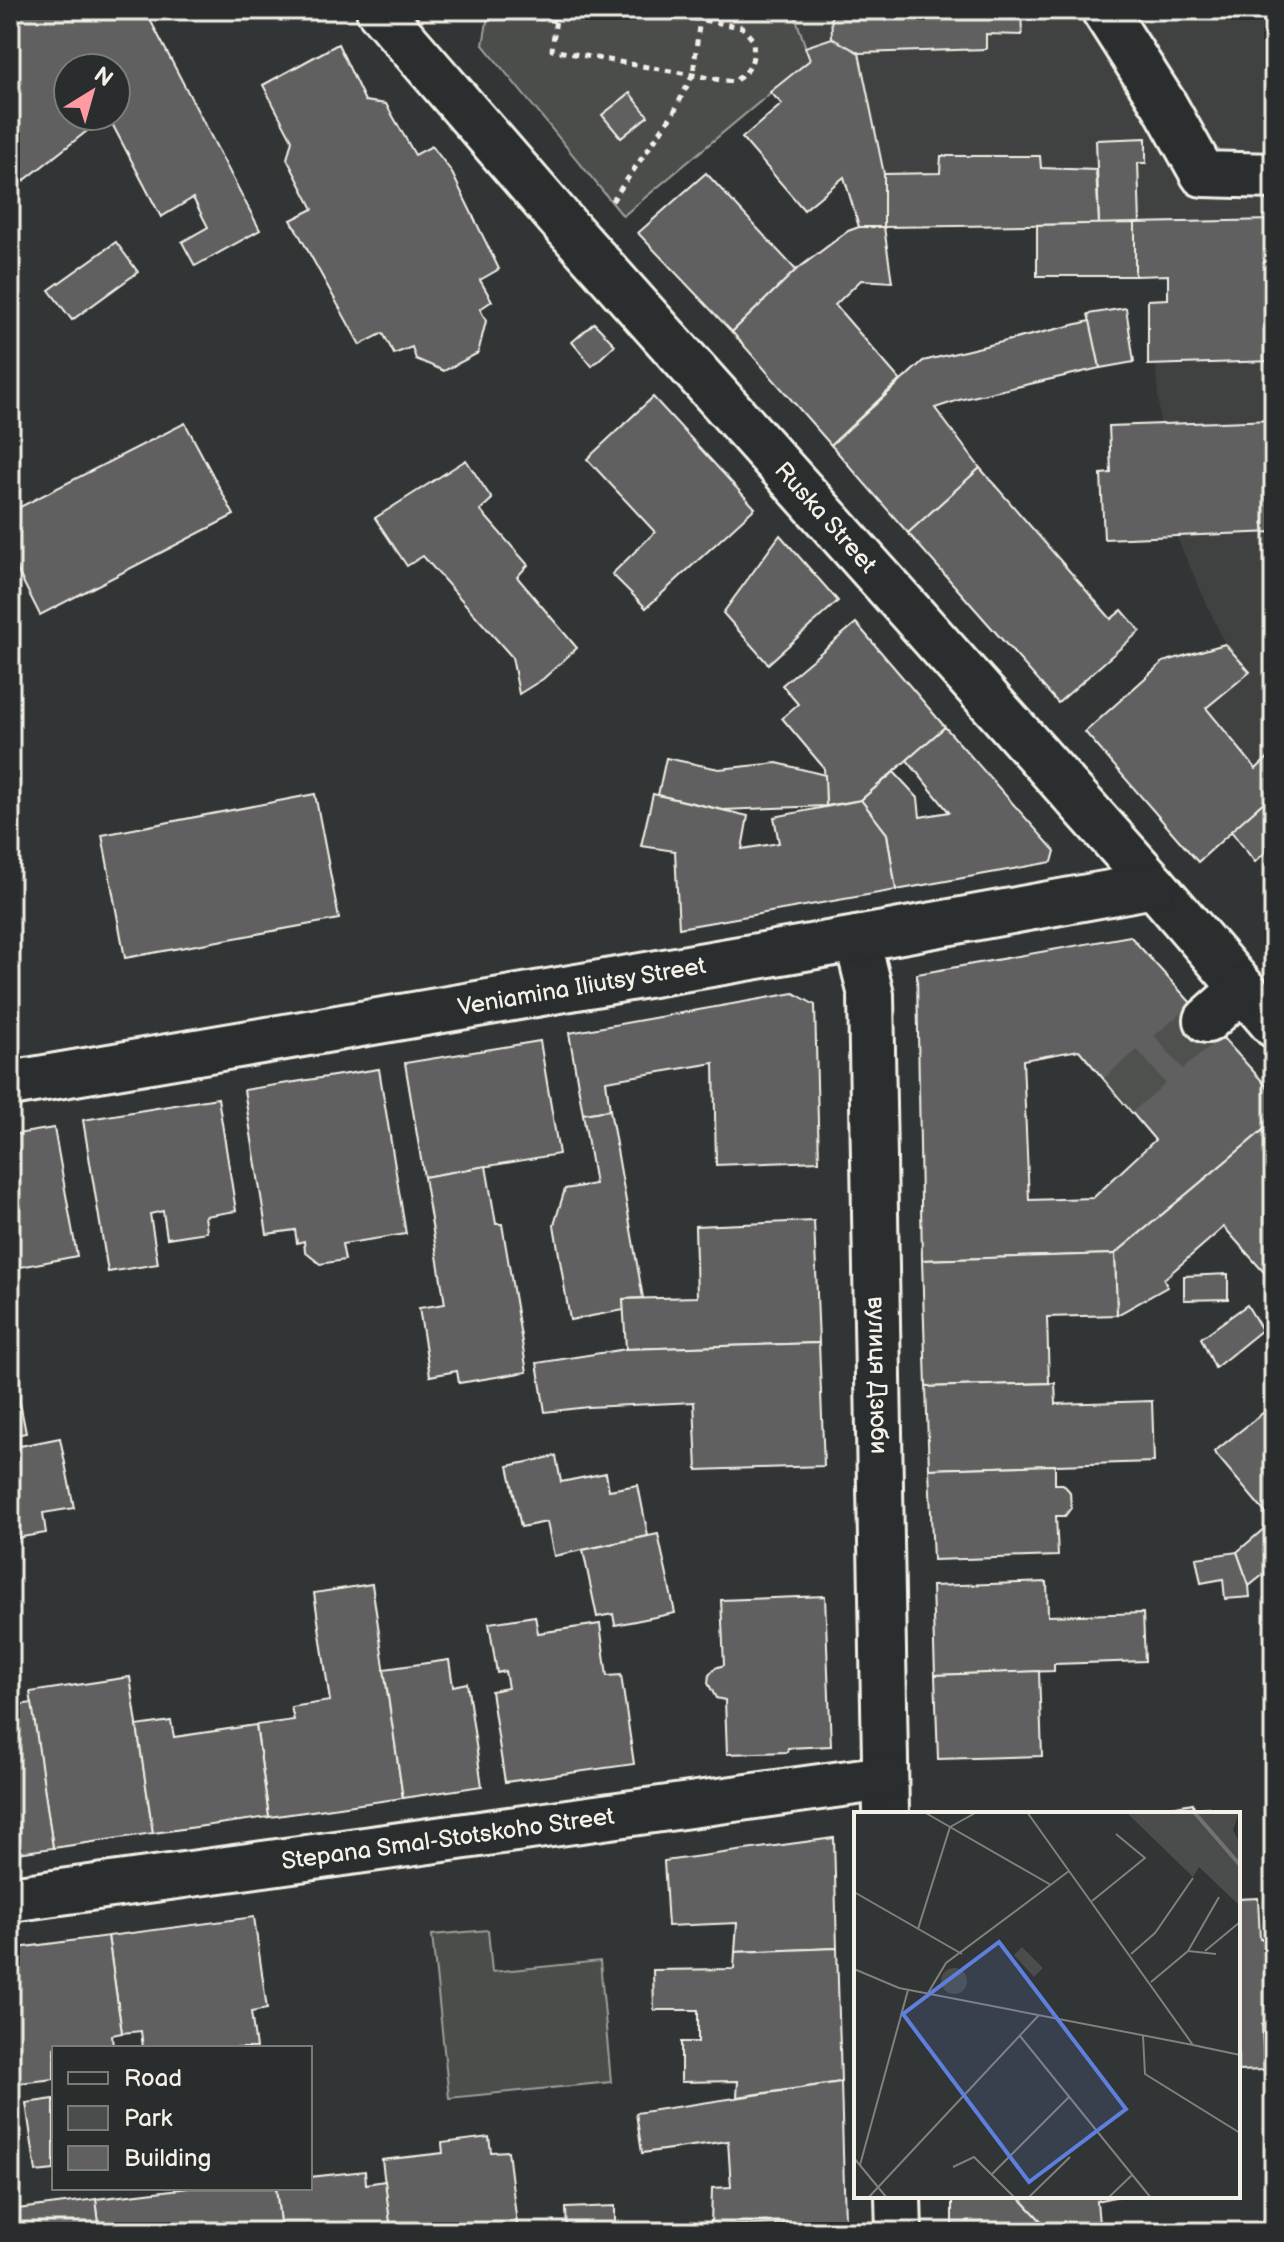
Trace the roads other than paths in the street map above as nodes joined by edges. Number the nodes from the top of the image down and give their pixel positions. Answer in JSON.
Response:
{"nodes":[{"id":1,"x":379,"y":10,"type":"edge"},
{"id":2,"x":1104,"y":10,"type":"edge"},
{"id":3,"x":1274,"y":176,"type":"edge"},
{"id":4,"x":1154,"y":885,"type":"junction"},
{"id":5,"x":857,"y":939,"type":"junction"},
{"id":6,"x":1242,"y":989,"type":"junction"},
{"id":7,"x":1207,"y":1020,"type":"tunnel mouth"},
{"id":8,"x":1274,"y":1025,"type":"edge"},
{"id":9,"x":10,"y":1084,"type":"edge"},
{"id":10,"x":886,"y":1796,"type":"edge"},
{"id":11,"x":10,"y":1899,"type":"edge"},
{"id":12,"x":898,"y":2198,"type":"edge"},
{"id":13,"x":899,"y":2232,"type":"edge"}],
"edges":[{"from":1,"to":4,"type":"street","name":"Ruska Street"},
{"from":2,"to":3,"type":"street"},
{"from":4,"to":5,"type":"street","name":"Veniamina Iliutsy Street"},
{"from":4,"to":6,"type":"street","name":"Ruska Street"},
{"from":5,"to":9,"type":"street","name":"Veniamina Iliutsy Street"},
{"from":5,"to":10,"type":"street","name":"вулиця Дзюби"},
{"from":6,"to":7,"type":"street"},
{"from":6,"to":8,"type":"street","name":"Ruska Street"},
{"from":10,"to":11,"type":"street","name":"Stepana Smal-Stotskoho Street"},
{"from":12,"to":13,"type":"street"}]}
